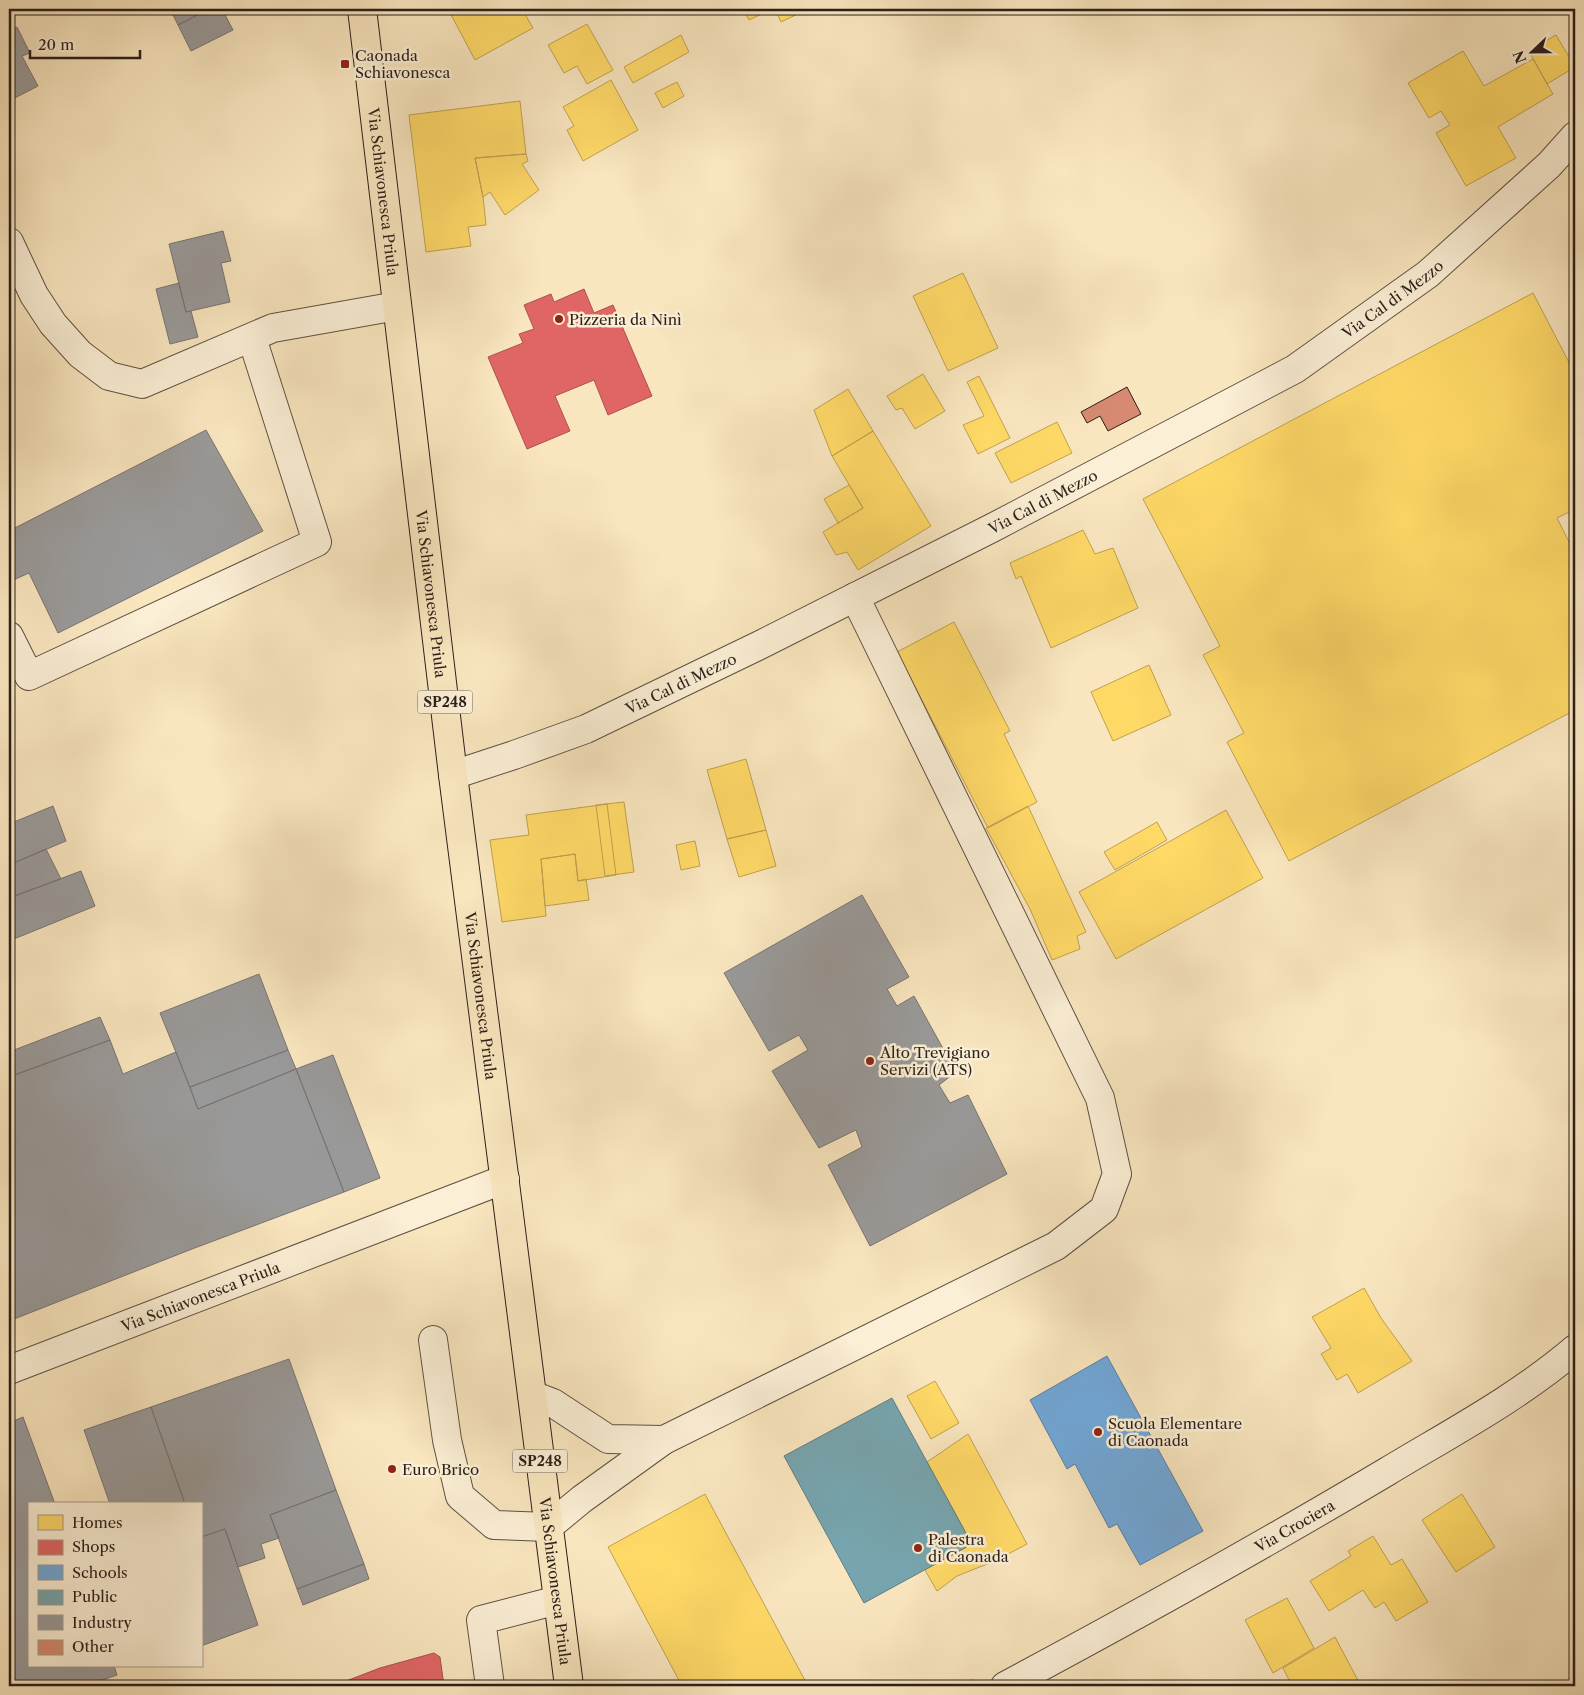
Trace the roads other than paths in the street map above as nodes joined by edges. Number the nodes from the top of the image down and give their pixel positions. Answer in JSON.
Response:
{"nodes":[{"id":1,"x":362,"y":9,"type":"edge"},
{"id":2,"x":1575,"y":136,"type":"edge"},
{"id":3,"x":9,"y":242,"type":"edge"},
{"id":4,"x":397,"y":306,"type":"junction"},
{"id":5,"x":252,"y":338,"type":"junction"},
{"id":6,"x":855,"y":597,"type":"junction"},
{"id":7,"x":9,"y":636,"type":"edge"},
{"id":8,"x":453,"y":775,"type":"junction"},
{"id":9,"x":505,"y":1179,"type":"junction"},
{"id":10,"x":433,"y":1340,"type":"dead end"},
{"id":11,"x":1575,"y":1349,"type":"edge"},
{"id":12,"x":9,"y":1370,"type":"edge"},
{"id":13,"x":532,"y":1395,"type":"junction"},
{"id":14,"x":664,"y":1440,"type":"junction"},
{"id":15,"x":548,"y":1527,"type":"junction"},
{"id":16,"x":558,"y":1600,"type":"junction"},
{"id":17,"x":490,"y":1686,"type":"edge"},
{"id":18,"x":569,"y":1686,"type":"edge"},
{"id":19,"x":1005,"y":1686,"type":"edge"}],
"edges":[{"from":1,"to":4,"type":"main road","name":"Via Schiavonesca Priula","number":"SP248"},
{"from":2,"to":6,"type":"street","name":"Via Cal di Mezzo"},
{"from":3,"to":5,"type":"street"},
{"from":4,"to":5,"type":"street"},
{"from":4,"to":8,"type":"main road","name":"Via Schiavonesca Priula","number":"SP248"},
{"from":5,"to":7,"type":"street"},
{"from":6,"to":8,"type":"street","name":"Via Cal di Mezzo"},
{"from":6,"to":14,"type":"street"},
{"from":8,"to":9,"type":"main road","name":"Via Schiavonesca Priula","number":"SP248"},
{"from":9,"to":12,"type":"street","name":"Via Schiavonesca Priula"},
{"from":9,"to":13,"type":"main road","name":"Via Schiavonesca Priula","number":"SP248"},
{"from":10,"to":15,"type":"street"},
{"from":11,"to":19,"type":"street","name":"Via Crociera"},
{"from":13,"to":14,"type":"street"},
{"from":13,"to":15,"type":"main road","name":"Via Schiavonesca Priula","number":"SP248"},
{"from":14,"to":15,"type":"street"},
{"from":15,"to":16,"type":"main road","name":"Via Schiavonesca Priula","number":"SP248"},
{"from":16,"to":17,"type":"street"},
{"from":16,"to":18,"type":"main road","name":"Via Schiavonesca Priula","number":"SP248"}]}
